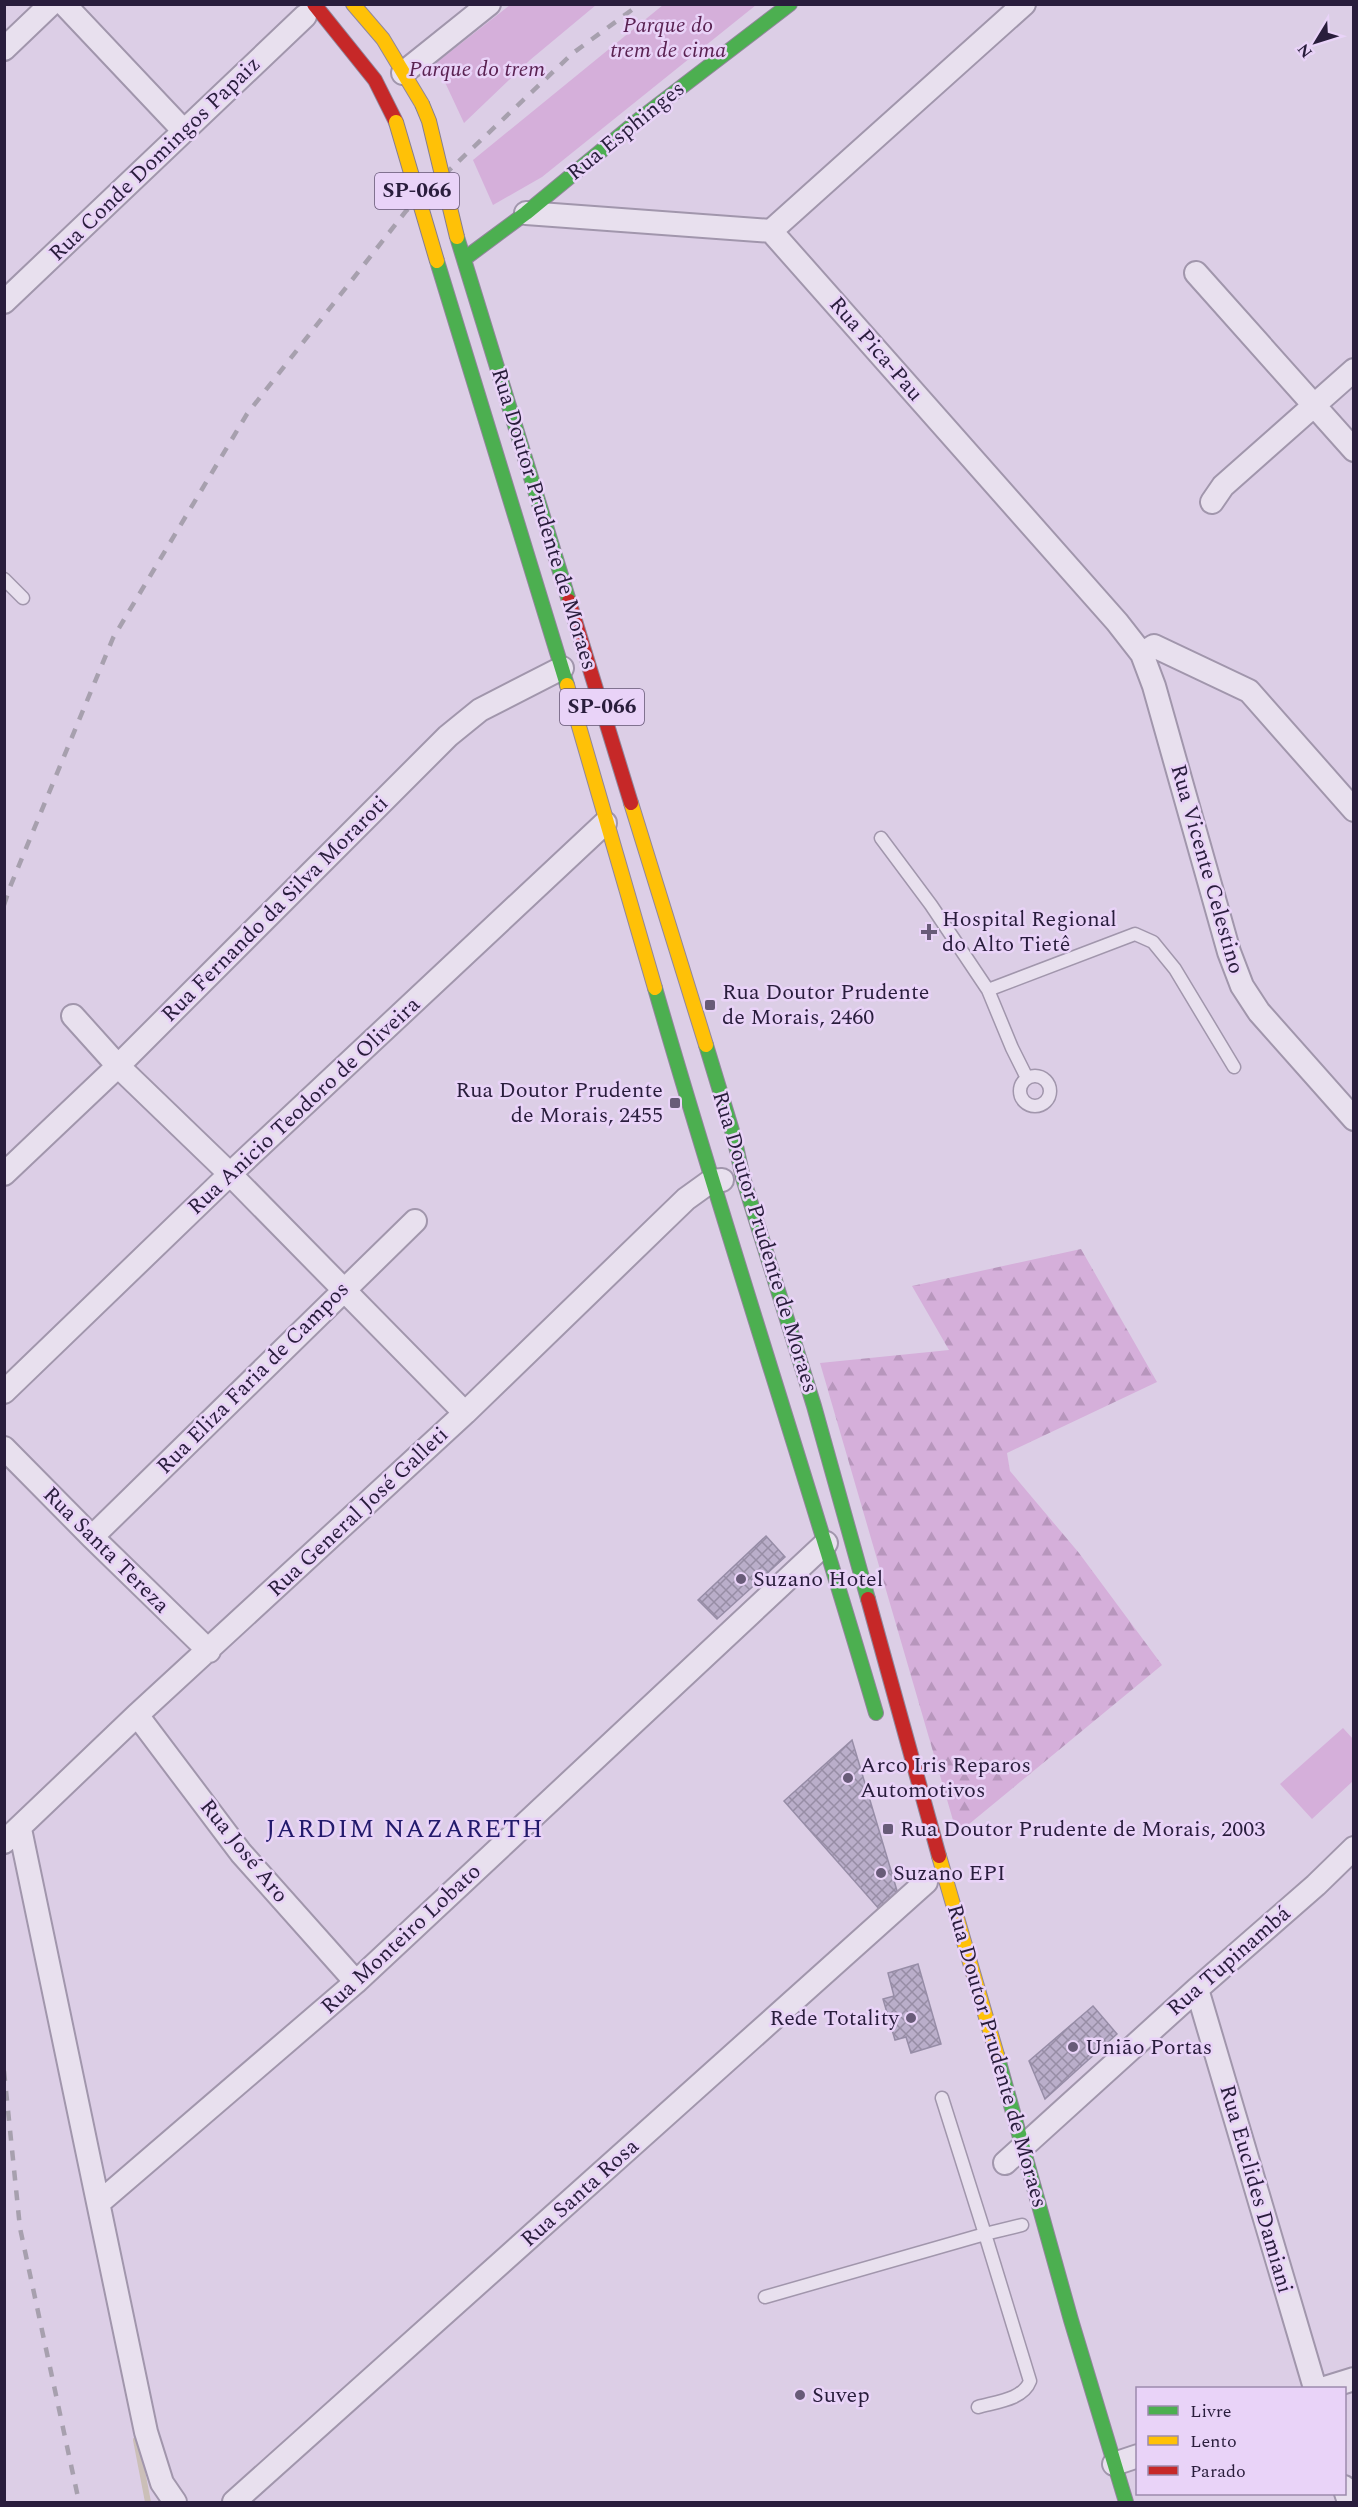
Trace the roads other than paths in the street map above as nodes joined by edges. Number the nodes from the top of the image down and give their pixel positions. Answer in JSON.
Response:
{"nodes":[{"id":1,"x":51,"y":4,"type":"edge"},
{"id":2,"x":64,"y":4,"type":"edge"},
{"id":3,"x":352,"y":4,"type":"edge"},
{"id":4,"x":489,"y":4,"type":"edge"},
{"id":5,"x":789,"y":4,"type":"edge"},
{"id":6,"x":1024,"y":4,"type":"edge"},
{"id":7,"x":304,"y":8,"type":"edge"},
{"id":8,"x":4,"y":49,"type":"edge"},
{"id":9,"x":403,"y":73,"type":"junction"},
{"id":10,"x":375,"y":80,"type":"joint"},
{"id":11,"x":183,"y":130,"type":"junction"},
{"id":12,"x":526,"y":213,"type":"junction"},
{"id":13,"x":771,"y":231,"type":"junction"},
{"id":14,"x":464,"y":259,"type":"junction"},
{"id":15,"x":1196,"y":273,"type":"dead end"},
{"id":16,"x":4,"y":302,"type":"edge"},
{"id":17,"x":1353,"y":370,"type":"edge"},
{"id":18,"x":1315,"y":406,"type":"junction"},
{"id":19,"x":1353,"y":450,"type":"edge"},
{"id":20,"x":1212,"y":502,"type":"dead end"},
{"id":21,"x":4,"y":579,"type":"edge"},
{"id":22,"x":24,"y":598,"type":"dead end"},
{"id":23,"x":1142,"y":654,"type":"junction"},
{"id":24,"x":562,"y":668,"type":"junction"},
{"id":25,"x":1353,"y":810,"type":"edge"},
{"id":26,"x":605,"y":823,"type":"junction"},
{"id":27,"x":881,"y":838,"type":"dead end"},
{"id":28,"x":988,"y":990,"type":"junction"},
{"id":29,"x":73,"y":1016,"type":"dead end"},
{"id":30,"x":118,"y":1066,"type":"junction"},
{"id":31,"x":1234,"y":1067,"type":"dead end"},
{"id":32,"x":1027,"y":1078,"type":"dead end"},
{"id":33,"x":1353,"y":1119,"type":"edge"},
{"id":34,"x":4,"y":1174,"type":"edge"},
{"id":35,"x":230,"y":1174,"type":"junction"},
{"id":36,"x":743,"y":1178,"type":"junction"},
{"id":37,"x":711,"y":1181,"type":"junction"},
{"id":38,"x":416,"y":1221,"type":"dead end"},
{"id":39,"x":343,"y":1288,"type":"junction"},
{"id":40,"x":4,"y":1392,"type":"edge"},
{"id":41,"x":465,"y":1413,"type":"junction"},
{"id":42,"x":4,"y":1448,"type":"edge"},
{"id":43,"x":92,"y":1537,"type":"junction"},
{"id":44,"x":826,"y":1543,"type":"junction"},
{"id":45,"x":209,"y":1651,"type":"junction"},
{"id":46,"x":137,"y":1715,"type":"junction"},
{"id":47,"x":879,"y":1724,"type":"dead end"},
{"id":48,"x":12,"y":1836,"type":"edge"},
{"id":49,"x":1352,"y":1855,"type":"edge"},
{"id":50,"x":926,"y":1882,"type":"dead end"},
{"id":51,"x":356,"y":1983,"type":"junction"},
{"id":52,"x":1197,"y":1989,"type":"junction"},
{"id":53,"x":942,"y":2098,"type":"dead end"},
{"id":54,"x":1024,"y":2145,"type":"junction"},
{"id":55,"x":1005,"y":2163,"type":"dead end"},
{"id":56,"x":100,"y":2202,"type":"junction"},
{"id":57,"x":1022,"y":2225,"type":"joint"},
{"id":58,"x":985,"y":2234,"type":"junction"},
{"id":59,"x":765,"y":2297,"type":"dead end"},
{"id":60,"x":1071,"y":2320,"type":"junction"},
{"id":61,"x":1353,"y":2379,"type":"edge"},
{"id":62,"x":1315,"y":2387,"type":"edge"},
{"id":63,"x":1328,"y":2387,"type":"edge"},
{"id":64,"x":978,"y":2407,"type":"dead end"},
{"id":65,"x":1136,"y":2456,"type":"edge"},
{"id":66,"x":1114,"y":2464,"type":"junction"},
{"id":67,"x":175,"y":2502,"type":"edge"},
{"id":68,"x":234,"y":2502,"type":"edge"},
{"id":69,"x":1126,"y":2502,"type":"edge"}],
"edges":[{"from":1,"to":8,"type":"street"},
{"from":2,"to":11,"type":"street"},
{"from":3,"to":9,"type":"main road","name":"Rua Doutor Prudente de Moraes","number":"SP-066"},
{"from":4,"to":9,"type":"street"},
{"from":5,"to":12,"type":"main road","name":"Rua Esphinges"},
{"from":6,"to":13,"type":"street"},
{"from":7,"to":10,"type":"street","name":"Rua Doutor Prudente de Moraes"},
{"from":7,"to":11,"type":"street","name":"Rua Conde Domingos Papaiz"},
{"from":9,"to":14,"type":"main road","name":"Rua Doutor Prudente de Moraes","number":"SP-066","bridge":true},
{"from":10,"to":24,"type":"main road","name":"Rua Doutor Prudente de Moraes","number":"SP-066","bridge":true},
{"from":11,"to":16,"type":"street","name":"Rua Conde Domingos Papaiz"},
{"from":12,"to":13,"type":"street"},
{"from":12,"to":14,"type":"main road","name":"Rua Esphinges"},
{"from":13,"to":23,"type":"street","name":"Rua Pica-Pau"},
{"from":14,"to":36,"type":"main road","name":"Rua Doutor Prudente de Moraes","number":"SP-066"},
{"from":15,"to":18,"type":"street"},
{"from":17,"to":18,"type":"street"},
{"from":18,"to":19,"type":"street"},
{"from":18,"to":20,"type":"street"},
{"from":21,"to":22,"type":"lane"},
{"from":23,"to":25,"type":"street"},
{"from":23,"to":33,"type":"street","name":"Rua Vicente Celestino"},
{"from":24,"to":26,"type":"main road","name":"Rua Doutor Prudente de Moraes","number":"SP-066"},
{"from":24,"to":30,"type":"street","name":"Rua Fernando da Silva Moraroti"},
{"from":26,"to":35,"type":"street","name":"Rua Anicio Teodoro de Oliveira"},
{"from":26,"to":37,"type":"main road","name":"Rua Doutor Prudente de Moraes","number":"SP-066"},
{"from":27,"to":28,"type":"lane"},
{"from":28,"to":31,"type":"lane"},
{"from":28,"to":32,"type":"lane"},
{"from":29,"to":30,"type":"street"},
{"from":30,"to":34,"type":"street","name":"Rua Fernando da Silva Moraroti"},
{"from":30,"to":35,"type":"street"},
{"from":35,"to":39,"type":"street"},
{"from":35,"to":40,"type":"street","name":"Rua Anicio Teodoro de Oliveira"},
{"from":36,"to":37,"type":"street"},
{"from":36,"to":54,"type":"main road","name":"Rua Doutor Prudente de Moraes","number":"SP-066"},
{"from":37,"to":41,"type":"street","name":"Rua General José Galleti"},
{"from":37,"to":44,"type":"main road","name":"Rua Doutor Prudente de Moraes","number":"SP-066"},
{"from":38,"to":39,"type":"street","name":"Rua Eliza Faria de Campos"},
{"from":39,"to":41,"type":"street"},
{"from":39,"to":43,"type":"street","name":"Rua Eliza Faria de Campos"},
{"from":41,"to":45,"type":"street","name":"Rua General José Galleti"},
{"from":42,"to":43,"type":"street","name":"Rua Santa Tereza"},
{"from":43,"to":45,"type":"street","name":"Rua Santa Tereza"},
{"from":44,"to":47,"type":"main road","name":"Rua Doutor Prudente de Moraes","number":"SP-066"},
{"from":44,"to":51,"type":"street","name":"Rua Monteiro Lobato"},
{"from":45,"to":46,"type":"street","name":"Rua General José Galleti"},
{"from":46,"to":48,"type":"street","name":"Rua General José Galleti"},
{"from":46,"to":51,"type":"street","name":"Rua José Aro"},
{"from":48,"to":56,"type":"street"},
{"from":49,"to":52,"type":"street","name":"Rua Tupinambá"},
{"from":50,"to":68,"type":"street","name":"Rua Santa Rosa"},
{"from":51,"to":56,"type":"street","name":"Rua Monteiro Lobato"},
{"from":52,"to":54,"type":"street","name":"Rua Tupinambá"},
{"from":52,"to":62,"type":"street","name":"Rua Euclides Damiani"},
{"from":53,"to":58,"type":"lane"},
{"from":54,"to":55,"type":"street","name":"Rua Tupinambá"},
{"from":54,"to":60,"type":"main road","name":"Rua Doutor Prudente de Moraes","number":"SP-066"},
{"from":56,"to":67,"type":"street"},
{"from":57,"to":58,"type":"lane"},
{"from":57,"to":60,"type":"main road"},
{"from":58,"to":59,"type":"lane"},
{"from":58,"to":64,"type":"lane"},
{"from":60,"to":66,"type":"main road","name":"Rua Doutor Prudente de Moraes","number":"SP-066"},
{"from":61,"to":63,"type":"street"},
{"from":65,"to":66,"type":"street"},
{"from":66,"to":69,"type":"main road","name":"Rua Doutor Prudente de Moraes","number":"SP-066"}]}
